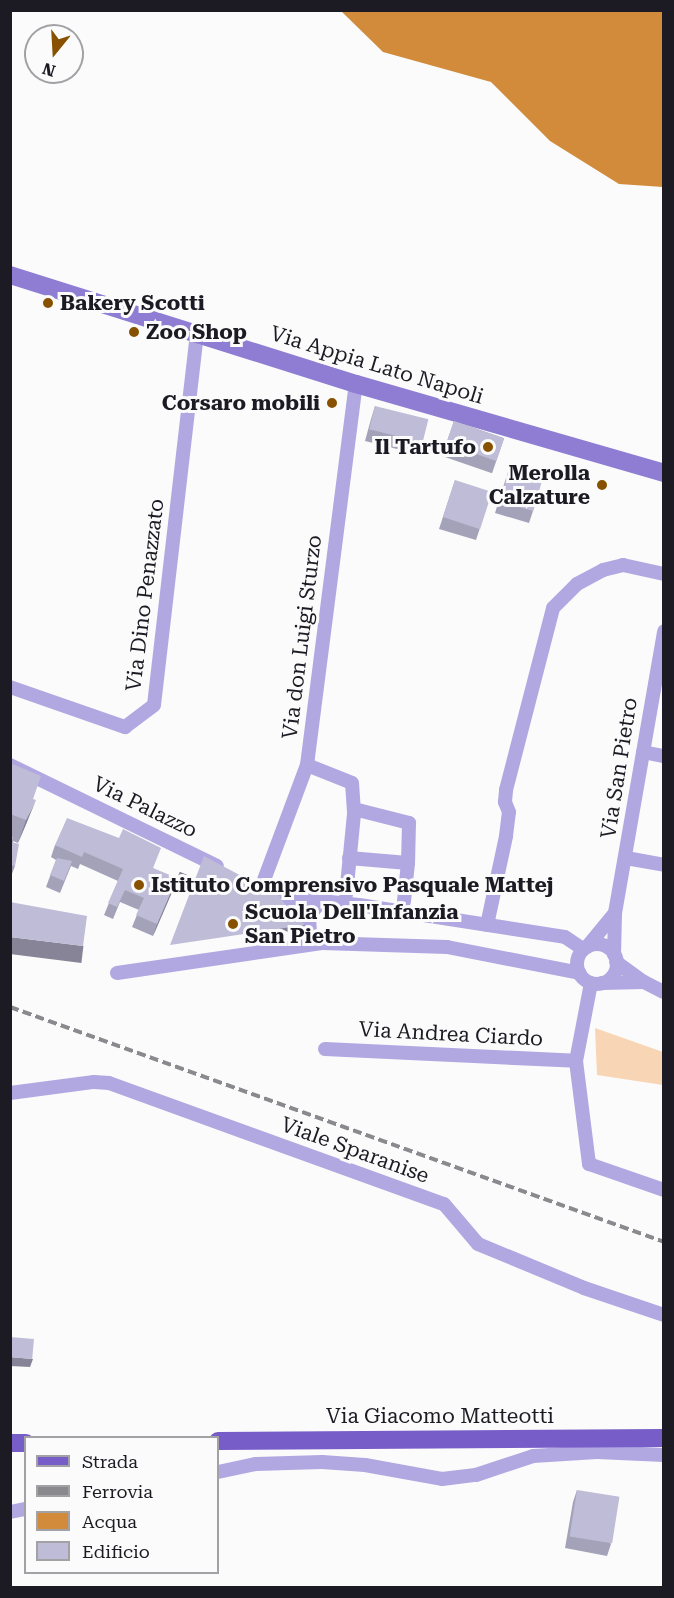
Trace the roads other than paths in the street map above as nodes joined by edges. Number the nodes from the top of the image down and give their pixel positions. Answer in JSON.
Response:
{"nodes":[{"id":1,"x":10,"y":275,"type":"edge"},
{"id":2,"x":197,"y":333,"type":"junction"},
{"id":3,"x":356,"y":384,"type":"junction"},
{"id":4,"x":663,"y":472,"type":"edge"},
{"id":5,"x":663,"y":574,"type":"edge"},
{"id":6,"x":663,"y":631,"type":"edge"},
{"id":7,"x":10,"y":687,"type":"edge"},
{"id":8,"x":643,"y":752,"type":"junction"},
{"id":9,"x":663,"y":756,"type":"edge"},
{"id":10,"x":10,"y":765,"type":"edge"},
{"id":11,"x":307,"y":765,"type":"junction"},
{"id":12,"x":354,"y":809,"type":"junction"},
{"id":13,"x":349,"y":858,"type":"junction"},
{"id":14,"x":626,"y":858,"type":"junction"},
{"id":15,"x":408,"y":862,"type":"junction"},
{"id":16,"x":663,"y":865,"type":"edge"},
{"id":17,"x":229,"y":872,"type":"edge"},
{"id":18,"x":346,"y":895,"type":"dead end"},
{"id":19,"x":280,"y":900,"type":"junction"},
{"id":20,"x":324,"y":902,"type":"junction"},
{"id":21,"x":404,"y":902,"type":"dead end"},
{"id":22,"x":615,"y":913,"type":"junction"},
{"id":23,"x":487,"y":925,"type":"junction"},
{"id":24,"x":310,"y":934,"type":"junction"},
{"id":25,"x":322,"y":942,"type":"junction"},
{"id":26,"x":585,"y":948,"type":"junction"},
{"id":27,"x":615,"y":958,"type":"junction"},
{"id":28,"x":117,"y":973,"type":"dead end"},
{"id":29,"x":579,"y":973,"type":"junction"},
{"id":30,"x":644,"y":982,"type":"junction"},
{"id":31,"x":596,"y":983,"type":"junction"},
{"id":32,"x":663,"y":992,"type":"edge"},
{"id":33,"x":325,"y":1049,"type":"dead end"},
{"id":34,"x":576,"y":1061,"type":"junction"},
{"id":35,"x":10,"y":1093,"type":"edge"},
{"id":36,"x":663,"y":1190,"type":"edge"},
{"id":37,"x":663,"y":1315,"type":"edge"},
{"id":38,"x":644,"y":1438,"type":"junction"},
{"id":39,"x":663,"y":1438,"type":"edge"},
{"id":40,"x":219,"y":1441,"type":"edge"},
{"id":41,"x":663,"y":1444,"type":"edge"},
{"id":42,"x":663,"y":1455,"type":"edge"},
{"id":43,"x":219,"y":1472,"type":"edge"}],
"edges":[{"from":1,"to":2,"type":"street","name":"Via Appia Lato Napoli"},
{"from":2,"to":3,"type":"street","name":"Via Appia Lato Napoli"},
{"from":2,"to":7,"type":"street","name":"Via Dino Penazzato"},
{"from":3,"to":4,"type":"street","name":"Via Appia Lato Napoli"},
{"from":3,"to":11,"type":"street","name":"Via don Luigi Sturzo"},
{"from":5,"to":23,"type":"street"},
{"from":6,"to":8,"type":"street","name":"Via San Pietro"},
{"from":8,"to":9,"type":"street"},
{"from":8,"to":14,"type":"street","name":"Via San Pietro"},
{"from":10,"to":17,"type":"street","name":"Via Palazzo"},
{"from":11,"to":12,"type":"street"},
{"from":11,"to":19,"type":"street","name":"Via don Luigi Sturzo"},
{"from":12,"to":13,"type":"street"},
{"from":12,"to":15,"type":"street"},
{"from":13,"to":15,"type":"street"},
{"from":13,"to":18,"type":"street"},
{"from":14,"to":16,"type":"street"},
{"from":14,"to":22,"type":"street","name":"Via San Pietro"},
{"from":15,"to":21,"type":"street"},
{"from":19,"to":20,"type":"street"},
{"from":19,"to":24,"type":"street"},
{"from":20,"to":23,"type":"street"},
{"from":20,"to":24,"type":"street"},
{"from":22,"to":26,"type":"street","name":"Via San Pietro"},
{"from":22,"to":27,"type":"street","name":"Via San Pietro"},
{"from":23,"to":26,"type":"street"},
{"from":24,"to":25,"type":"street"},
{"from":25,"to":28,"type":"street"},
{"from":25,"to":29,"type":"street"},
{"from":26,"to":27,"type":"street"},
{"from":26,"to":29,"type":"street"},
{"from":27,"to":30,"type":"street"},
{"from":27,"to":31,"type":"street"},
{"from":29,"to":31,"type":"street"},
{"from":30,"to":31,"type":"street"},
{"from":30,"to":32,"type":"street"},
{"from":31,"to":34,"type":"street"},
{"from":33,"to":34,"type":"street","name":"Via Andrea Ciardo"},
{"from":34,"to":36,"type":"street"},
{"from":35,"to":37,"type":"street","name":"Viale Sparanise"},
{"from":38,"to":39,"type":"main road","name":"Via Giacomo Matteotti"},
{"from":38,"to":40,"type":"main road","name":"Via Giacomo Matteotti"},
{"from":38,"to":41,"type":"street"},
{"from":42,"to":43,"type":"street"}]}
